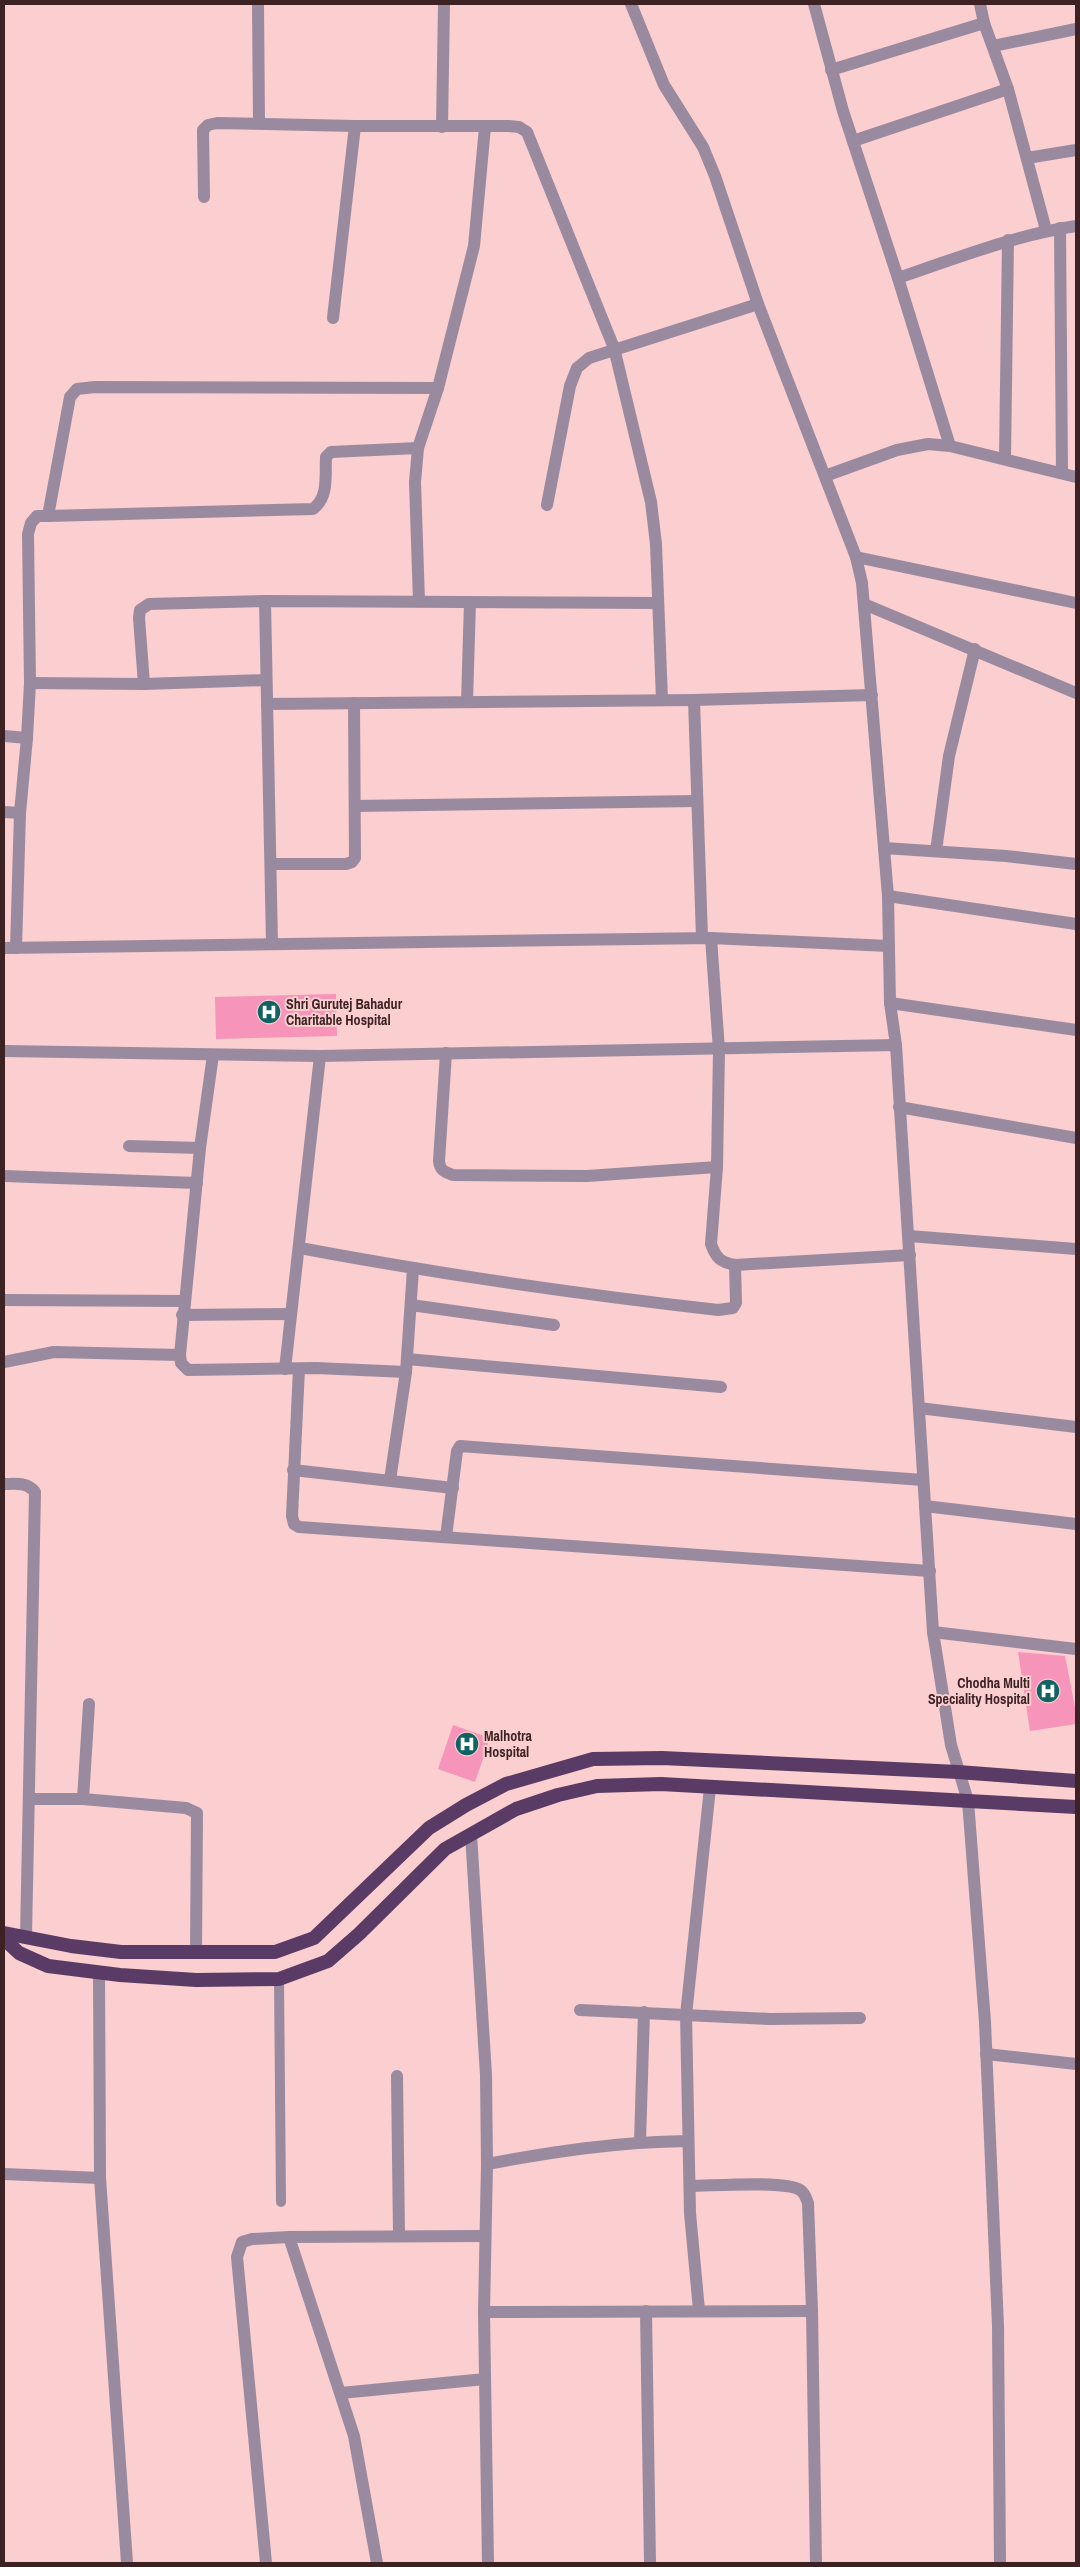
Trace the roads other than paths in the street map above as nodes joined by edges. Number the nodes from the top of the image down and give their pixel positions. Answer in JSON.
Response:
{"nodes":[{"id":1,"x":258,"y":4,"type":"edge"},
{"id":2,"x":444,"y":4,"type":"edge"},
{"id":3,"x":631,"y":4,"type":"edge"},
{"id":4,"x":814,"y":4,"type":"edge"},
{"id":5,"x":980,"y":4,"type":"edge"},
{"id":6,"x":984,"y":23,"type":"junction"},
{"id":7,"x":1076,"y":29,"type":"edge"},
{"id":8,"x":992,"y":46,"type":"junction"},
{"id":9,"x":831,"y":70,"type":"junction"},
{"id":10,"x":1008,"y":90,"type":"junction"},
{"id":11,"x":259,"y":123,"type":"junction"},
{"id":12,"x":355,"y":126,"type":"junction"},
{"id":13,"x":442,"y":127,"type":"junction"},
{"id":14,"x":485,"y":127,"type":"junction"},
{"id":15,"x":853,"y":141,"type":"junction"},
{"id":16,"x":1076,"y":150,"type":"edge"},
{"id":17,"x":1027,"y":158,"type":"junction"},
{"id":18,"x":204,"y":197,"type":"dead end"},
{"id":19,"x":1076,"y":226,"type":"edge"},
{"id":20,"x":1060,"y":228,"type":"junction"},
{"id":21,"x":1046,"y":230,"type":"junction"},
{"id":22,"x":1008,"y":240,"type":"junction"},
{"id":23,"x":898,"y":278,"type":"junction"},
{"id":24,"x":758,"y":304,"type":"junction"},
{"id":25,"x":333,"y":318,"type":"dead end"},
{"id":26,"x":614,"y":348,"type":"junction"},
{"id":27,"x":438,"y":388,"type":"junction"},
{"id":28,"x":950,"y":446,"type":"junction"},
{"id":29,"x":418,"y":448,"type":"junction"},
{"id":30,"x":1005,"y":458,"type":"junction"},
{"id":31,"x":1062,"y":474,"type":"junction"},
{"id":32,"x":825,"y":476,"type":"junction"},
{"id":33,"x":1076,"y":477,"type":"edge"},
{"id":34,"x":547,"y":506,"type":"dead end"},
{"id":35,"x":48,"y":516,"type":"junction"},
{"id":36,"x":856,"y":557,"type":"junction"},
{"id":37,"x":265,"y":601,"type":"junction"},
{"id":38,"x":419,"y":601,"type":"junction"},
{"id":39,"x":470,"y":602,"type":"junction"},
{"id":40,"x":658,"y":603,"type":"junction"},
{"id":41,"x":1076,"y":603,"type":"edge"},
{"id":42,"x":864,"y":604,"type":"junction"},
{"id":43,"x":975,"y":649,"type":"junction"},
{"id":44,"x":266,"y":680,"type":"junction"},
{"id":45,"x":30,"y":683,"type":"junction"},
{"id":46,"x":144,"y":684,"type":"junction"},
{"id":47,"x":1076,"y":693,"type":"edge"},
{"id":48,"x":872,"y":696,"type":"junction"},
{"id":49,"x":662,"y":700,"type":"junction"},
{"id":50,"x":694,"y":700,"type":"junction"},
{"id":51,"x":467,"y":702,"type":"junction"},
{"id":52,"x":354,"y":703,"type":"junction"},
{"id":53,"x":267,"y":704,"type":"junction"},
{"id":54,"x":4,"y":736,"type":"edge"},
{"id":55,"x":26,"y":738,"type":"junction"},
{"id":56,"x":697,"y":801,"type":"junction"},
{"id":57,"x":355,"y":806,"type":"junction"},
{"id":58,"x":4,"y":812,"type":"edge"},
{"id":59,"x":20,"y":813,"type":"junction"},
{"id":60,"x":884,"y":848,"type":"junction"},
{"id":61,"x":936,"y":851,"type":"junction"},
{"id":62,"x":271,"y":864,"type":"junction"},
{"id":63,"x":1076,"y":864,"type":"edge"},
{"id":64,"x":888,"y":896,"type":"junction"},
{"id":65,"x":1076,"y":924,"type":"edge"},
{"id":66,"x":706,"y":938,"type":"junction"},
{"id":67,"x":272,"y":944,"type":"junction"},
{"id":68,"x":888,"y":946,"type":"junction"},
{"id":69,"x":10,"y":948,"type":"edge"},
{"id":70,"x":890,"y":1003,"type":"junction"},
{"id":71,"x":1076,"y":1030,"type":"edge"},
{"id":72,"x":896,"y":1045,"type":"junction"},
{"id":73,"x":719,"y":1050,"type":"junction"},
{"id":74,"x":4,"y":1051,"type":"edge"},
{"id":75,"x":446,"y":1053,"type":"junction"},
{"id":76,"x":213,"y":1055,"type":"junction"},
{"id":77,"x":320,"y":1056,"type":"junction"},
{"id":78,"x":899,"y":1107,"type":"junction"},
{"id":79,"x":1076,"y":1138,"type":"edge"},
{"id":80,"x":129,"y":1146,"type":"dead end"},
{"id":81,"x":200,"y":1148,"type":"junction"},
{"id":82,"x":717,"y":1167,"type":"junction"},
{"id":83,"x":4,"y":1176,"type":"edge"},
{"id":84,"x":196,"y":1183,"type":"junction"},
{"id":85,"x":909,"y":1236,"type":"junction"},
{"id":86,"x":300,"y":1248,"type":"junction"},
{"id":87,"x":1076,"y":1249,"type":"edge"},
{"id":88,"x":910,"y":1255,"type":"junction"},
{"id":89,"x":735,"y":1265,"type":"junction"},
{"id":90,"x":413,"y":1269,"type":"junction"},
{"id":91,"x":4,"y":1300,"type":"edge"},
{"id":92,"x":184,"y":1301,"type":"junction"},
{"id":93,"x":411,"y":1305,"type":"junction"},
{"id":94,"x":291,"y":1314,"type":"junction"},
{"id":95,"x":182,"y":1315,"type":"junction"},
{"id":96,"x":554,"y":1325,"type":"dead end"},
{"id":97,"x":180,"y":1355,"type":"junction"},
{"id":98,"x":4,"y":1362,"type":"edge"},
{"id":99,"x":406,"y":1365,"type":"junction"},
{"id":100,"x":285,"y":1368,"type":"junction"},
{"id":101,"x":299,"y":1369,"type":"junction"},
{"id":102,"x":721,"y":1387,"type":"dead end"},
{"id":103,"x":919,"y":1408,"type":"junction"},
{"id":104,"x":1076,"y":1427,"type":"edge"},
{"id":105,"x":293,"y":1470,"type":"junction"},
{"id":106,"x":390,"y":1480,"type":"junction"},
{"id":107,"x":923,"y":1480,"type":"junction"},
{"id":108,"x":4,"y":1484,"type":"edge"},
{"id":109,"x":453,"y":1488,"type":"junction"},
{"id":110,"x":925,"y":1506,"type":"junction"},
{"id":111,"x":1076,"y":1524,"type":"edge"},
{"id":112,"x":446,"y":1537,"type":"junction"},
{"id":113,"x":930,"y":1571,"type":"junction"},
{"id":114,"x":933,"y":1632,"type":"junction"},
{"id":115,"x":1076,"y":1649,"type":"edge"},
{"id":116,"x":89,"y":1704,"type":"dead end"},
{"id":117,"x":958,"y":1772,"type":"junction"},
{"id":118,"x":1076,"y":1781,"type":"edge"},
{"id":119,"x":710,"y":1788,"type":"junction"},
{"id":120,"x":31,"y":1799,"type":"junction"},
{"id":121,"x":83,"y":1799,"type":"junction"},
{"id":122,"x":968,"y":1801,"type":"junction"},
{"id":123,"x":1076,"y":1807,"type":"edge"},
{"id":124,"x":471,"y":1834,"type":"junction"},
{"id":125,"x":4,"y":1933,"type":"edge"},
{"id":126,"x":26,"y":1936,"type":"junction"},
{"id":127,"x":4,"y":1939,"type":"edge"},
{"id":128,"x":196,"y":1953,"type":"junction"},
{"id":129,"x":99,"y":1972,"type":"junction"},
{"id":130,"x":279,"y":1979,"type":"junction"},
{"id":131,"x":580,"y":2010,"type":"dead end"},
{"id":132,"x":644,"y":2012,"type":"junction"},
{"id":133,"x":686,"y":2015,"type":"junction"},
{"id":134,"x":860,"y":2018,"type":"dead end"},
{"id":135,"x":986,"y":2054,"type":"junction"},
{"id":136,"x":1076,"y":2064,"type":"edge"},
{"id":137,"x":397,"y":2076,"type":"dead end"},
{"id":138,"x":640,"y":2142,"type":"junction"},
{"id":139,"x":688,"y":2142,"type":"junction"},
{"id":140,"x":487,"y":2164,"type":"junction"},
{"id":141,"x":4,"y":2174,"type":"edge"},
{"id":142,"x":100,"y":2178,"type":"junction"},
{"id":143,"x":690,"y":2186,"type":"junction"},
{"id":144,"x":281,"y":2202,"type":"dead end"},
{"id":145,"x":399,"y":2236,"type":"junction"},
{"id":146,"x":484,"y":2236,"type":"junction"},
{"id":147,"x":288,"y":2237,"type":"junction"},
{"id":148,"x":699,"y":2310,"type":"junction"},
{"id":149,"x":812,"y":2310,"type":"junction"},
{"id":150,"x":646,"y":2311,"type":"junction"},
{"id":151,"x":484,"y":2312,"type":"junction"},
{"id":152,"x":485,"y":2379,"type":"junction"},
{"id":153,"x":341,"y":2393,"type":"junction"},
{"id":154,"x":126,"y":2563,"type":"edge"},
{"id":155,"x":266,"y":2563,"type":"edge"},
{"id":156,"x":376,"y":2563,"type":"edge"},
{"id":157,"x":488,"y":2563,"type":"edge"},
{"id":158,"x":650,"y":2563,"type":"edge"},
{"id":159,"x":816,"y":2563,"type":"edge"},
{"id":160,"x":1000,"y":2563,"type":"edge"}],
"edges":[{"from":1,"to":11,"type":"street"},
{"from":2,"to":13,"type":"street"},
{"from":3,"to":24,"type":"street"},
{"from":4,"to":9,"type":"street"},
{"from":5,"to":6,"type":"street"},
{"from":6,"to":8,"type":"street"},
{"from":6,"to":9,"type":"street"},
{"from":7,"to":8,"type":"street"},
{"from":8,"to":10,"type":"street"},
{"from":9,"to":15,"type":"street"},
{"from":10,"to":15,"type":"street"},
{"from":10,"to":17,"type":"street"},
{"from":11,"to":12,"type":"street"},
{"from":11,"to":18,"type":"street"},
{"from":12,"to":13,"type":"street"},
{"from":12,"to":25,"type":"street"},
{"from":13,"to":14,"type":"street"},
{"from":14,"to":26,"type":"street"},
{"from":14,"to":27,"type":"street"},
{"from":15,"to":23,"type":"street"},
{"from":16,"to":17,"type":"street"},
{"from":17,"to":21,"type":"street"},
{"from":19,"to":20,"type":"street"},
{"from":20,"to":21,"type":"street"},
{"from":20,"to":31,"type":"street"},
{"from":21,"to":22,"type":"street"},
{"from":22,"to":23,"type":"street"},
{"from":22,"to":30,"type":"street"},
{"from":23,"to":28,"type":"street"},
{"from":24,"to":26,"type":"street"},
{"from":24,"to":32,"type":"street"},
{"from":26,"to":34,"type":"street"},
{"from":26,"to":40,"type":"street"},
{"from":27,"to":29,"type":"street"},
{"from":27,"to":35,"type":"street"},
{"from":28,"to":30,"type":"street"},
{"from":28,"to":32,"type":"street"},
{"from":29,"to":35,"type":"street"},
{"from":29,"to":38,"type":"street"},
{"from":30,"to":31,"type":"street"},
{"from":31,"to":33,"type":"street"},
{"from":32,"to":36,"type":"street"},
{"from":35,"to":45,"type":"street"},
{"from":36,"to":41,"type":"street"},
{"from":36,"to":42,"type":"street"},
{"from":37,"to":38,"type":"street"},
{"from":37,"to":44,"type":"street"},
{"from":37,"to":46,"type":"street"},
{"from":38,"to":39,"type":"street"},
{"from":39,"to":40,"type":"street"},
{"from":39,"to":51,"type":"street"},
{"from":40,"to":49,"type":"street"},
{"from":42,"to":43,"type":"street"},
{"from":42,"to":48,"type":"street"},
{"from":43,"to":47,"type":"street"},
{"from":43,"to":61,"type":"street"},
{"from":44,"to":46,"type":"street"},
{"from":44,"to":53,"type":"street"},
{"from":45,"to":46,"type":"street"},
{"from":45,"to":55,"type":"street"},
{"from":48,"to":50,"type":"street"},
{"from":48,"to":60,"type":"street"},
{"from":49,"to":50,"type":"street"},
{"from":49,"to":51,"type":"street"},
{"from":50,"to":56,"type":"street"},
{"from":51,"to":52,"type":"street"},
{"from":52,"to":53,"type":"street"},
{"from":52,"to":57,"type":"street"},
{"from":53,"to":62,"type":"street"},
{"from":54,"to":55,"type":"street"},
{"from":55,"to":59,"type":"street"},
{"from":56,"to":57,"type":"street"},
{"from":56,"to":66,"type":"street"},
{"from":57,"to":62,"type":"street"},
{"from":58,"to":59,"type":"street"},
{"from":59,"to":69,"type":"street"},
{"from":60,"to":61,"type":"street"},
{"from":60,"to":64,"type":"street"},
{"from":61,"to":63,"type":"street"},
{"from":62,"to":67,"type":"street"},
{"from":64,"to":65,"type":"street"},
{"from":64,"to":68,"type":"street"},
{"from":66,"to":67,"type":"street"},
{"from":66,"to":68,"type":"street"},
{"from":66,"to":73,"type":"street"},
{"from":67,"to":69,"type":"street"},
{"from":68,"to":70,"type":"street"},
{"from":70,"to":71,"type":"street"},
{"from":70,"to":72,"type":"street"},
{"from":72,"to":73,"type":"street"},
{"from":72,"to":78,"type":"street"},
{"from":73,"to":75,"type":"street"},
{"from":73,"to":82,"type":"street"},
{"from":74,"to":76,"type":"street"},
{"from":75,"to":77,"type":"street"},
{"from":75,"to":82,"type":"street"},
{"from":76,"to":77,"type":"street"},
{"from":76,"to":81,"type":"street"},
{"from":77,"to":86,"type":"street"},
{"from":78,"to":79,"type":"street"},
{"from":78,"to":85,"type":"street"},
{"from":80,"to":81,"type":"street"},
{"from":81,"to":84,"type":"street"},
{"from":82,"to":89,"type":"street"},
{"from":83,"to":84,"type":"street"},
{"from":84,"to":92,"type":"street"},
{"from":85,"to":87,"type":"street"},
{"from":85,"to":88,"type":"street"},
{"from":86,"to":90,"type":"street"},
{"from":86,"to":94,"type":"street"},
{"from":88,"to":89,"type":"street"},
{"from":88,"to":103,"type":"street"},
{"from":89,"to":90,"type":"street"},
{"from":90,"to":93,"type":"street"},
{"from":91,"to":92,"type":"street"},
{"from":92,"to":95,"type":"street"},
{"from":93,"to":96,"type":"street"},
{"from":93,"to":99,"type":"street"},
{"from":94,"to":95,"type":"street"},
{"from":94,"to":100,"type":"street"},
{"from":95,"to":97,"type":"street"},
{"from":97,"to":98,"type":"street"},
{"from":97,"to":100,"type":"street"},
{"from":99,"to":101,"type":"street"},
{"from":99,"to":102,"type":"street"},
{"from":99,"to":106,"type":"street"},
{"from":100,"to":101,"type":"street"},
{"from":101,"to":105,"type":"street"},
{"from":103,"to":104,"type":"street"},
{"from":103,"to":107,"type":"street"},
{"from":105,"to":106,"type":"street"},
{"from":105,"to":112,"type":"street"},
{"from":106,"to":109,"type":"street"},
{"from":107,"to":109,"type":"street"},
{"from":107,"to":110,"type":"street"},
{"from":108,"to":120,"type":"street"},
{"from":109,"to":112,"type":"street"},
{"from":110,"to":111,"type":"street"},
{"from":110,"to":113,"type":"street"},
{"from":112,"to":113,"type":"street"},
{"from":113,"to":114,"type":"street"},
{"from":114,"to":115,"type":"street"},
{"from":114,"to":117,"type":"street"},
{"from":116,"to":121,"type":"street"},
{"from":117,"to":118,"type":"highway"},
{"from":117,"to":122,"type":"street"},
{"from":117,"to":128,"type":"highway"},
{"from":119,"to":122,"type":"highway"},
{"from":119,"to":124,"type":"highway"},
{"from":119,"to":133,"type":"street"},
{"from":120,"to":121,"type":"street"},
{"from":120,"to":126,"type":"street"},
{"from":121,"to":128,"type":"street"},
{"from":122,"to":123,"type":"highway"},
{"from":122,"to":135,"type":"street"},
{"from":124,"to":130,"type":"highway"},
{"from":124,"to":140,"type":"street"},
{"from":125,"to":126,"type":"highway"},
{"from":126,"to":128,"type":"highway"},
{"from":127,"to":129,"type":"highway"},
{"from":129,"to":130,"type":"highway"},
{"from":129,"to":142,"type":"street"},
{"from":130,"to":144,"type":"lane"},
{"from":131,"to":132,"type":"street"},
{"from":132,"to":133,"type":"street"},
{"from":132,"to":138,"type":"street"},
{"from":133,"to":134,"type":"street"},
{"from":133,"to":139,"type":"street"},
{"from":135,"to":136,"type":"street"},
{"from":135,"to":160,"type":"street"},
{"from":137,"to":145,"type":"street"},
{"from":138,"to":139,"type":"street"},
{"from":138,"to":140,"type":"street"},
{"from":139,"to":143,"type":"street"},
{"from":140,"to":146,"type":"street"},
{"from":141,"to":142,"type":"street"},
{"from":142,"to":154,"type":"street"},
{"from":143,"to":148,"type":"street"},
{"from":143,"to":149,"type":"street"},
{"from":145,"to":146,"type":"street"},
{"from":145,"to":147,"type":"street"},
{"from":146,"to":151,"type":"street"},
{"from":147,"to":153,"type":"street"},
{"from":147,"to":155,"type":"street"},
{"from":148,"to":149,"type":"street"},
{"from":148,"to":150,"type":"street"},
{"from":149,"to":159,"type":"street"},
{"from":150,"to":151,"type":"street"},
{"from":150,"to":158,"type":"street"},
{"from":151,"to":152,"type":"street"},
{"from":152,"to":153,"type":"street"},
{"from":152,"to":157,"type":"street"},
{"from":153,"to":156,"type":"street"}]}
